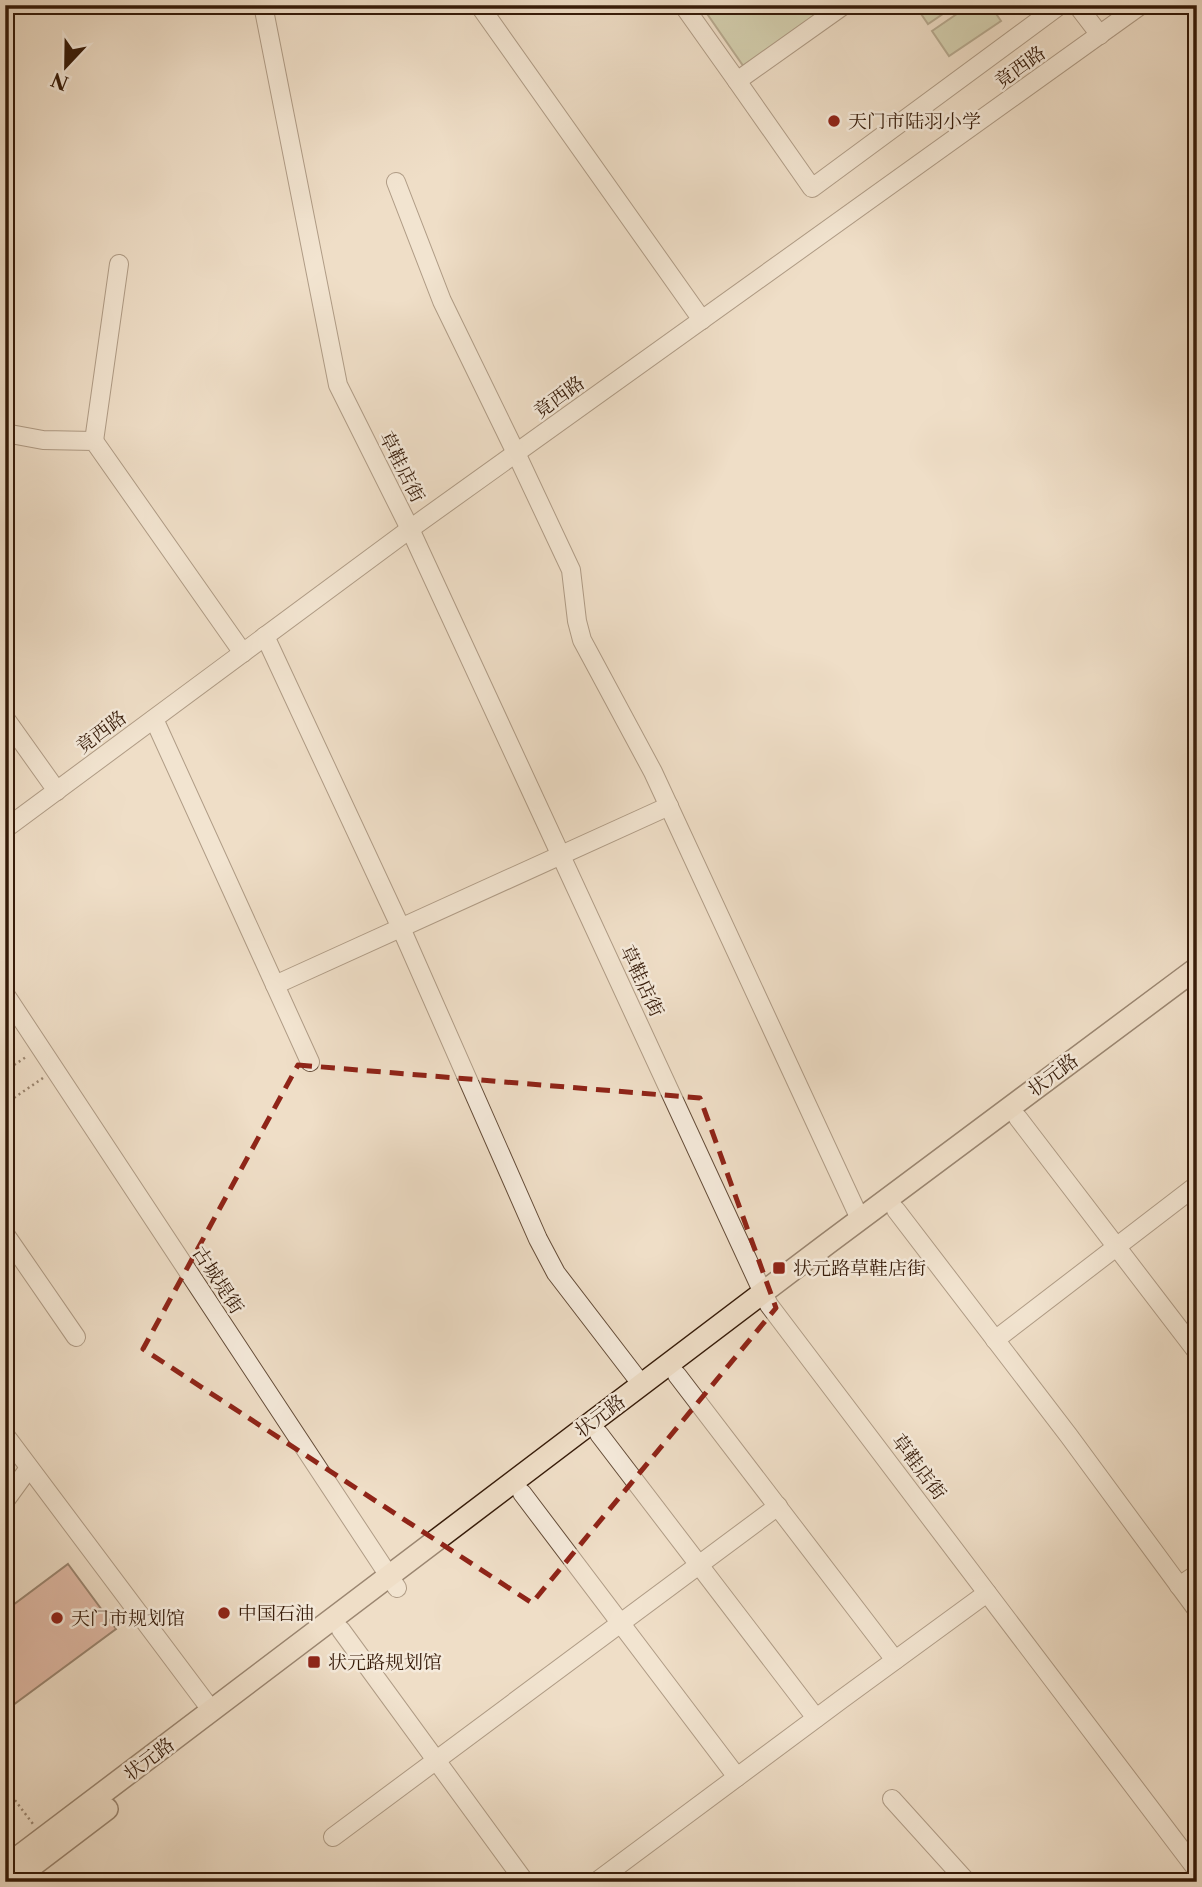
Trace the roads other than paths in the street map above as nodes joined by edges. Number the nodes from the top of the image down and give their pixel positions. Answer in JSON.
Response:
{"nodes":[{"id":1,"x":262,"y":5,"type":"edge"},
{"id":2,"x":479,"y":5,"type":"edge"},
{"id":3,"x":683,"y":5,"type":"edge"},
{"id":4,"x":844,"y":5,"type":"edge"},
{"id":5,"x":1060,"y":5,"type":"edge"},
{"id":6,"x":1077,"y":5,"type":"edge"},
{"id":7,"x":1141,"y":5,"type":"edge"},
{"id":8,"x":1100,"y":35,"type":"junction"},
{"id":9,"x":737,"y":82,"type":"junction"},
{"id":10,"x":396,"y":182,"type":"dead end"},
{"id":11,"x":120,"y":264,"type":"dead end"},
{"id":12,"x":702,"y":320,"type":"junction"},
{"id":13,"x":5,"y":433,"type":"edge"},
{"id":14,"x":94,"y":441,"type":"junction"},
{"id":15,"x":516,"y":453,"type":"junction"},
{"id":16,"x":410,"y":529,"type":"junction"},
{"id":17,"x":265,"y":636,"type":"junction"},
{"id":18,"x":243,"y":653,"type":"junction"},
{"id":19,"x":5,"y":718,"type":"edge"},
{"id":20,"x":154,"y":719,"type":"junction"},
{"id":21,"x":57,"y":791,"type":"junction"},
{"id":22,"x":669,"y":806,"type":"junction"},
{"id":23,"x":5,"y":830,"type":"edge"},
{"id":24,"x":561,"y":856,"type":"junction"},
{"id":25,"x":401,"y":928,"type":"junction"},
{"id":26,"x":1197,"y":968,"type":"edge"},
{"id":27,"x":275,"y":985,"type":"junction"},
{"id":28,"x":1197,"y":985,"type":"edge"},
{"id":29,"x":5,"y":994,"type":"edge"},
{"id":30,"x":310,"y":1062,"type":"dead end"},
{"id":31,"x":1018,"y":1118,"type":"junction"},
{"id":32,"x":1197,"y":1185,"type":"edge"},
{"id":33,"x":895,"y":1210,"type":"junction"},
{"id":34,"x":860,"y":1219,"type":"junction"},
{"id":35,"x":6,"y":1238,"type":"edge"},
{"id":36,"x":1116,"y":1247,"type":"junction"},
{"id":37,"x":766,"y":1299,"type":"junction"},
{"id":38,"x":76,"y":1338,"type":"dead end"},
{"id":39,"x":995,"y":1340,"type":"junction"},
{"id":40,"x":1197,"y":1352,"type":"edge"},
{"id":41,"x":677,"y":1375,"type":"junction"},
{"id":42,"x":642,"y":1385,"type":"junction"},
{"id":43,"x":600,"y":1434,"type":"junction"},
{"id":44,"x":5,"y":1435,"type":"edge"},
{"id":45,"x":29,"y":1468,"type":"junction"},
{"id":46,"x":522,"y":1493,"type":"junction"},
{"id":47,"x":5,"y":1501,"type":"edge"},
{"id":48,"x":778,"y":1506,"type":"junction"},
{"id":49,"x":699,"y":1565,"type":"junction"},
{"id":50,"x":1196,"y":1573,"type":"edge"},
{"id":51,"x":393,"y":1583,"type":"junction"},
{"id":52,"x":1179,"y":1586,"type":"junction"},
{"id":53,"x":987,"y":1593,"type":"junction"},
{"id":54,"x":1197,"y":1610,"type":"edge"},
{"id":55,"x":621,"y":1624,"type":"junction"},
{"id":56,"x":341,"y":1630,"type":"junction"},
{"id":57,"x":895,"y":1660,"type":"junction"},
{"id":58,"x":212,"y":1711,"type":"junction"},
{"id":59,"x":816,"y":1718,"type":"junction"},
{"id":60,"x":435,"y":1759,"type":"junction"},
{"id":61,"x":737,"y":1777,"type":"junction"},
{"id":62,"x":892,"y":1799,"type":"dead end"},
{"id":63,"x":333,"y":1837,"type":"dead end"},
{"id":64,"x":17,"y":1866,"type":"edge"},
{"id":65,"x":1197,"y":1870,"type":"edge"},
{"id":66,"x":11,"y":1882,"type":"edge"},
{"id":67,"x":525,"y":1882,"type":"edge"},
{"id":68,"x":596,"y":1882,"type":"edge"},
{"id":69,"x":967,"y":1882,"type":"edge"}],
"edges":[{"from":1,"to":16,"type":"street","name":"草鞋店街"},
{"from":2,"to":12,"type":"street"},
{"from":3,"to":9,"type":"street"},
{"from":4,"to":9,"type":"street"},
{"from":5,"to":9,"type":"street"},
{"from":6,"to":8,"type":"street"},
{"from":7,"to":8,"type":"street","name":"竟西路"},
{"from":8,"to":12,"type":"street","name":"竟西路"},
{"from":10,"to":15,"type":"street"},
{"from":11,"to":14,"type":"street"},
{"from":12,"to":15,"type":"street","name":"竟西路"},
{"from":13,"to":14,"type":"street"},
{"from":14,"to":18,"type":"street"},
{"from":15,"to":16,"type":"street","name":"竟西路"},
{"from":15,"to":22,"type":"street"},
{"from":16,"to":17,"type":"street","name":"竟西路"},
{"from":16,"to":24,"type":"street","name":"草鞋店街"},
{"from":17,"to":18,"type":"street","name":"竟西路"},
{"from":17,"to":25,"type":"street"},
{"from":18,"to":20,"type":"street","name":"竟西路"},
{"from":19,"to":21,"type":"street"},
{"from":20,"to":21,"type":"street","name":"竟西路"},
{"from":20,"to":27,"type":"street"},
{"from":21,"to":23,"type":"street","name":"竟西路"},
{"from":22,"to":24,"type":"street"},
{"from":22,"to":34,"type":"street"},
{"from":24,"to":25,"type":"street"},
{"from":24,"to":37,"type":"street","name":"草鞋店街"},
{"from":25,"to":27,"type":"street"},
{"from":25,"to":42,"type":"street"},
{"from":26,"to":34,"type":"main road","name":"状元路"},
{"from":27,"to":30,"type":"street"},
{"from":28,"to":31,"type":"main road","name":"状元路"},
{"from":29,"to":51,"type":"street","name":"古城堤街"},
{"from":31,"to":33,"type":"main road","name":"状元路"},
{"from":31,"to":36,"type":"street"},
{"from":32,"to":36,"type":"street"},
{"from":33,"to":37,"type":"main road","name":"状元路"},
{"from":33,"to":39,"type":"street"},
{"from":34,"to":37,"type":"main road","name":"状元路"},
{"from":35,"to":38,"type":"street"},
{"from":36,"to":39,"type":"street"},
{"from":36,"to":40,"type":"street"},
{"from":37,"to":41,"type":"main road","name":"状元路"},
{"from":37,"to":42,"type":"main road","name":"状元路"},
{"from":37,"to":53,"type":"street","name":"草鞋店街"},
{"from":39,"to":52,"type":"street"},
{"from":41,"to":43,"type":"main road","name":"状元路"},
{"from":41,"to":48,"type":"street"},
{"from":42,"to":51,"type":"main road","name":"状元路"},
{"from":43,"to":46,"type":"main road","name":"状元路"},
{"from":43,"to":49,"type":"street"},
{"from":44,"to":45,"type":"street"},
{"from":45,"to":47,"type":"street"},
{"from":45,"to":58,"type":"street"},
{"from":46,"to":51,"type":"main road","name":"状元路"},
{"from":46,"to":55,"type":"street"},
{"from":48,"to":49,"type":"street"},
{"from":48,"to":57,"type":"street"},
{"from":49,"to":55,"type":"street"},
{"from":49,"to":59,"type":"street"},
{"from":50,"to":52,"type":"street"},
{"from":51,"to":56,"type":"main road","name":"状元路"},
{"from":51,"to":58,"type":"main road","name":"状元路"},
{"from":52,"to":54,"type":"street"},
{"from":53,"to":57,"type":"street"},
{"from":53,"to":65,"type":"street","name":"草鞋店街"},
{"from":55,"to":60,"type":"street"},
{"from":55,"to":61,"type":"street"},
{"from":56,"to":60,"type":"street"},
{"from":56,"to":64,"type":"main road","name":"状元路"},
{"from":57,"to":59,"type":"street"},
{"from":58,"to":64,"type":"main road","name":"状元路"},
{"from":59,"to":61,"type":"street"},
{"from":60,"to":63,"type":"street"},
{"from":60,"to":67,"type":"street"},
{"from":61,"to":68,"type":"street"},
{"from":62,"to":69,"type":"street"},
{"from":64,"to":66,"type":"main road","name":"状元路"}]}
